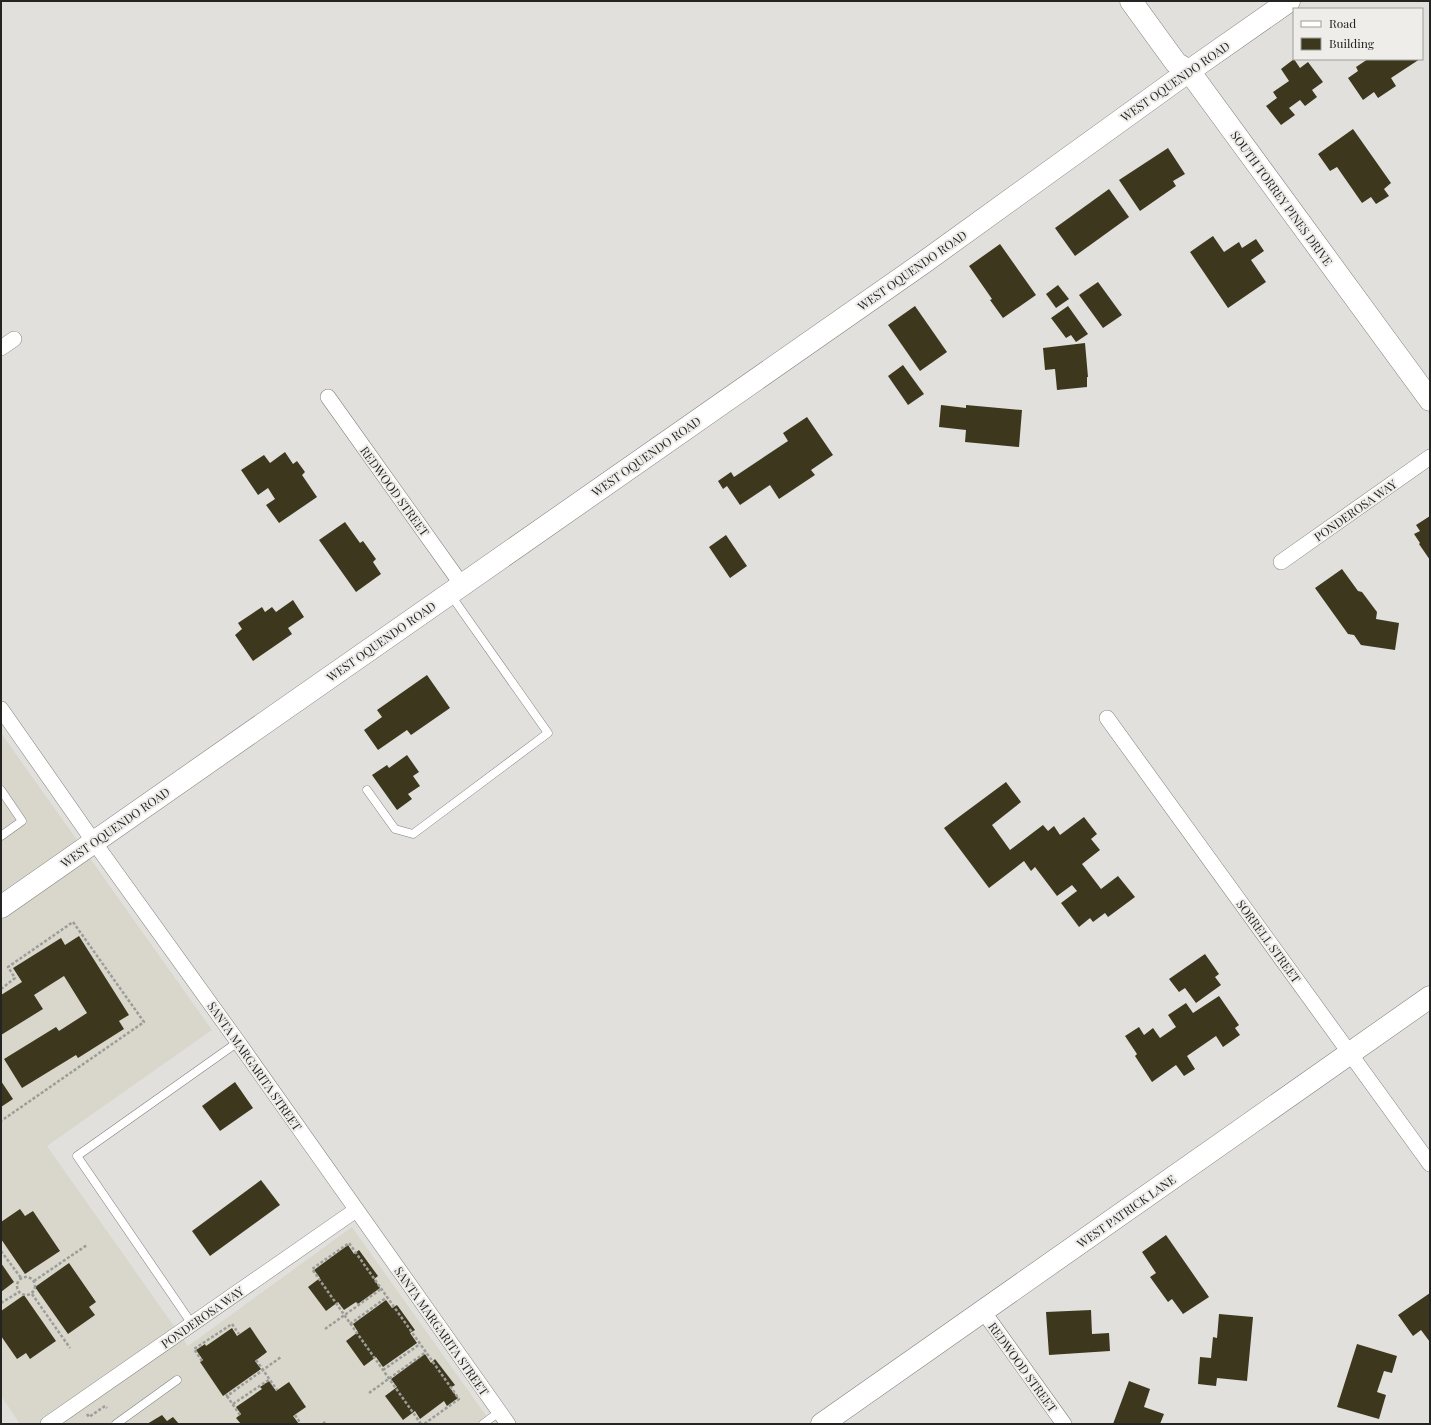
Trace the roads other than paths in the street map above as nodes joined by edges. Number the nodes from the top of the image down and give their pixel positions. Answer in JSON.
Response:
{"nodes":[{"id":1,"x":1131,"y":1,"type":"edge"},
{"id":2,"x":1289,"y":1,"type":"edge"},
{"id":3,"x":1189,"y":71,"type":"junction"},
{"id":4,"x":14,"y":339,"type":"dead end"},
{"id":5,"x":1,"y":348,"type":"edge"},
{"id":6,"x":328,"y":397,"type":"dead end"},
{"id":7,"x":1430,"y":400,"type":"edge"},
{"id":8,"x":1430,"y":457,"type":"edge"},
{"id":9,"x":1281,"y":562,"type":"dead end"},
{"id":10,"x":456,"y":589,"type":"junction"},
{"id":11,"x":1,"y":709,"type":"edge"},
{"id":12,"x":1107,"y":718,"type":"dead end"},
{"id":13,"x":1,"y":790,"type":"edge"},
{"id":14,"x":367,"y":790,"type":"dead end"},
{"id":15,"x":1,"y":836,"type":"edge"},
{"id":16,"x":94,"y":842,"type":"junction"},
{"id":17,"x":1,"y":907,"type":"edge"},
{"id":18,"x":1430,"y":998,"type":"edge"},
{"id":19,"x":238,"y":1042,"type":"junction"},
{"id":20,"x":1350,"y":1053,"type":"junction"},
{"id":21,"x":1430,"y":1164,"type":"edge"},
{"id":22,"x":356,"y":1210,"type":"junction"},
{"id":23,"x":983,"y":1311,"type":"junction"},
{"id":24,"x":192,"y":1324,"type":"junction"},
{"id":25,"x":177,"y":1380,"type":"dead end"},
{"id":26,"x":503,"y":1418,"type":"edge"},
{"id":27,"x":48,"y":1424,"type":"edge"},
{"id":28,"x":116,"y":1424,"type":"edge"},
{"id":29,"x":482,"y":1424,"type":"edge"},
{"id":30,"x":822,"y":1424,"type":"edge"},
{"id":31,"x":1064,"y":1424,"type":"edge"}],
"edges":[{"from":1,"to":3,"type":"street","name":"SOUTH TORREY PINES DRIVE"},
{"from":2,"to":3,"type":"street","name":"WEST OQUENDO ROAD"},
{"from":3,"to":7,"type":"street","name":"SOUTH TORREY PINES DRIVE"},
{"from":3,"to":10,"type":"street","name":"WEST OQUENDO ROAD"},
{"from":4,"to":5,"type":"street"},
{"from":6,"to":10,"type":"street","name":"REDWOOD STREET"},
{"from":8,"to":9,"type":"street","name":"PONDEROSA WAY"},
{"from":10,"to":14,"type":"lane"},
{"from":10,"to":16,"type":"street","name":"WEST OQUENDO ROAD"},
{"from":11,"to":16,"type":"street","name":"SANTA MARGARITA STREET"},
{"from":12,"to":20,"type":"street","name":"SORRELL STREET"},
{"from":13,"to":15,"type":"lane"},
{"from":16,"to":17,"type":"street","name":"WEST OQUENDO ROAD"},
{"from":16,"to":19,"type":"street","name":"SANTA MARGARITA STREET"},
{"from":18,"to":20,"type":"street","name":"WEST PATRICK LANE"},
{"from":19,"to":22,"type":"street","name":"SANTA MARGARITA STREET"},
{"from":19,"to":24,"type":"lane"},
{"from":20,"to":21,"type":"street","name":"SORRELL STREET"},
{"from":20,"to":23,"type":"street","name":"WEST PATRICK LANE"},
{"from":22,"to":24,"type":"street","name":"PONDEROSA WAY"},
{"from":22,"to":26,"type":"street","name":"SANTA MARGARITA STREET"},
{"from":23,"to":30,"type":"street","name":"WEST PATRICK LANE"},
{"from":23,"to":31,"type":"street","name":"REDWOOD STREET"},
{"from":24,"to":27,"type":"street","name":"PONDEROSA WAY"},
{"from":25,"to":28,"type":"lane"},
{"from":26,"to":29,"type":"lane"}]}
